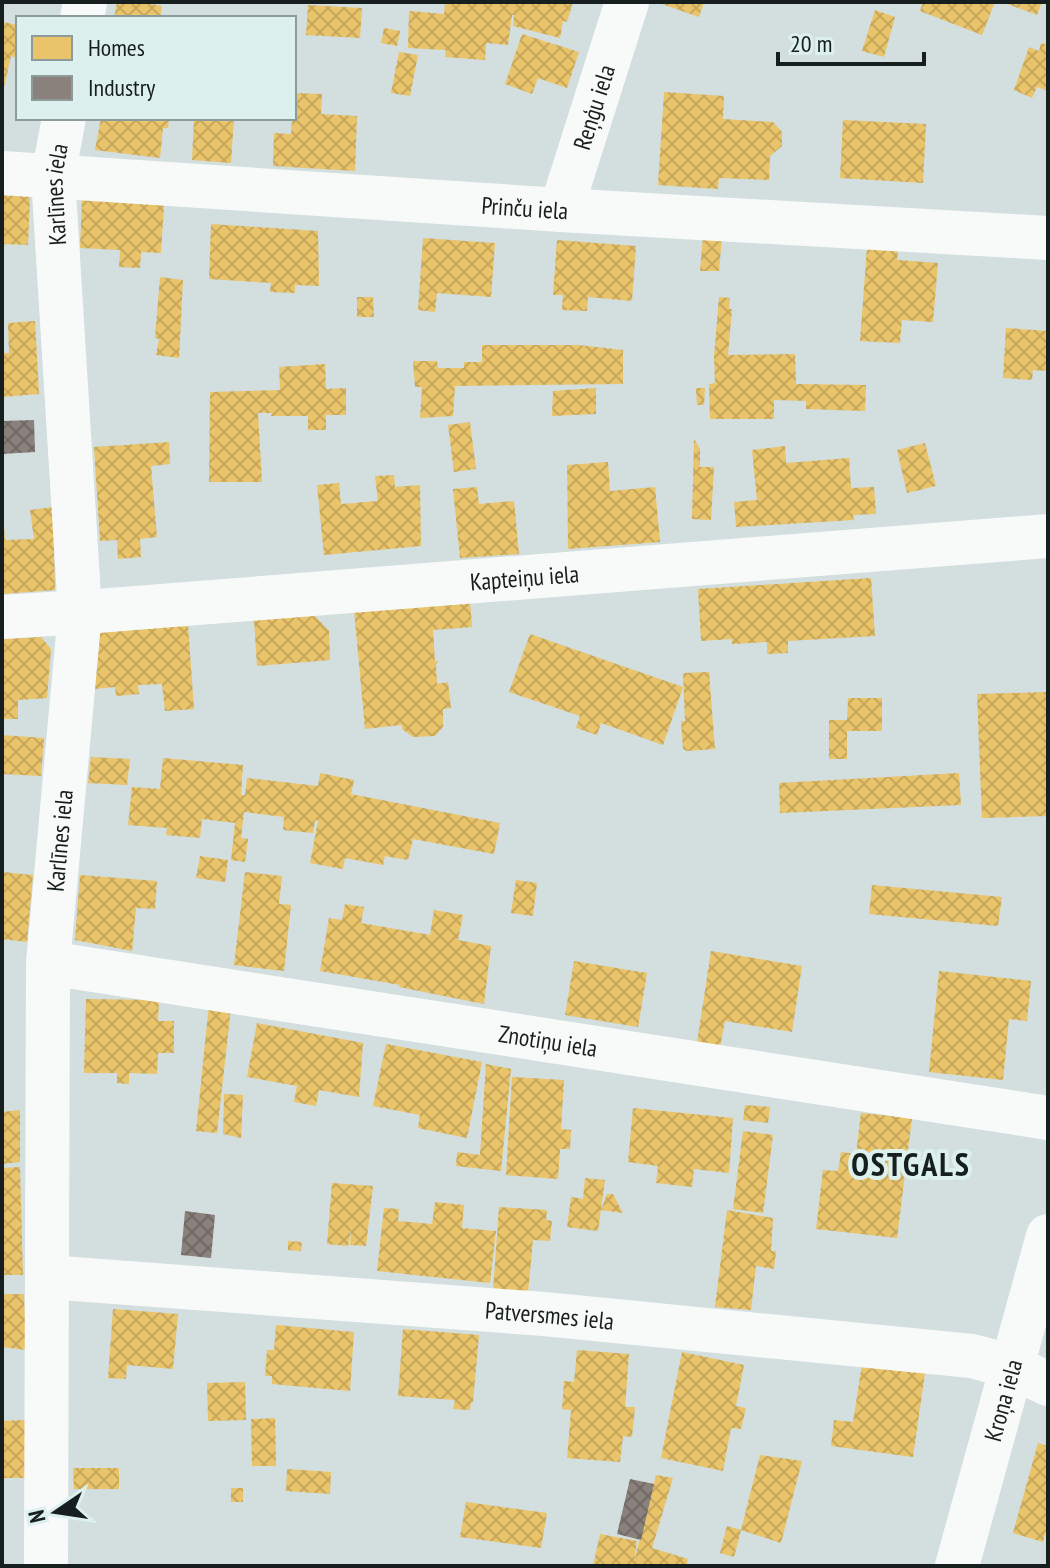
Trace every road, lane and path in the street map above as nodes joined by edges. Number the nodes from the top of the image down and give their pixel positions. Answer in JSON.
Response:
{"nodes":[{"id":1,"x":627,"y":2,"type":"edge"},
{"id":2,"x":64,"y":120,"type":"edge"},
{"id":3,"x":2,"y":173,"type":"edge"},
{"id":4,"x":53,"y":176,"type":"junction"},
{"id":5,"x":561,"y":210,"type":"junction"},
{"id":6,"x":1048,"y":238,"type":"edge"},
{"id":7,"x":1048,"y":536,"type":"edge"},
{"id":8,"x":80,"y":612,"type":"junction"},
{"id":9,"x":2,"y":617,"type":"edge"},
{"id":10,"x":48,"y":963,"type":"junction"},
{"id":11,"x":1048,"y":1118,"type":"edge"},
{"id":12,"x":1048,"y":1236,"type":"edge"},
{"id":13,"x":47,"y":1277,"type":"junction"},
{"id":14,"x":1031,"y":1375,"type":"edge"},
{"id":15,"x":46,"y":1566,"type":"edge"},
{"id":16,"x":957,"y":1566,"type":"edge"}],
"edges":[{"from":1,"to":5,"type":"street","name":"Reņģu iela"},
{"from":2,"to":4,"type":"street","name":"Karlīnes iela"},
{"from":3,"to":4,"type":"street","name":"Prinču iela"},
{"from":4,"to":5,"type":"street","name":"Prinču iela"},
{"from":4,"to":8,"type":"street","name":"Karlīnes iela"},
{"from":5,"to":6,"type":"street","name":"Prinču iela"},
{"from":7,"to":8,"type":"street","name":"Kapteiņu iela"},
{"from":8,"to":9,"type":"street","name":"Kapteiņu iela"},
{"from":8,"to":10,"type":"street","name":"Karlīnes iela"},
{"from":10,"to":11,"type":"street","name":"Znotiņu iela"},
{"from":10,"to":13,"type":"street","name":"Karlīnes iela"},
{"from":12,"to":14,"type":"street","name":"Kroņa iela"},
{"from":13,"to":14,"type":"street","name":"Patversmes iela"},
{"from":13,"to":15,"type":"street","name":"Karlīnes iela"},
{"from":14,"to":16,"type":"street","name":"Kroņa iela"}]}
